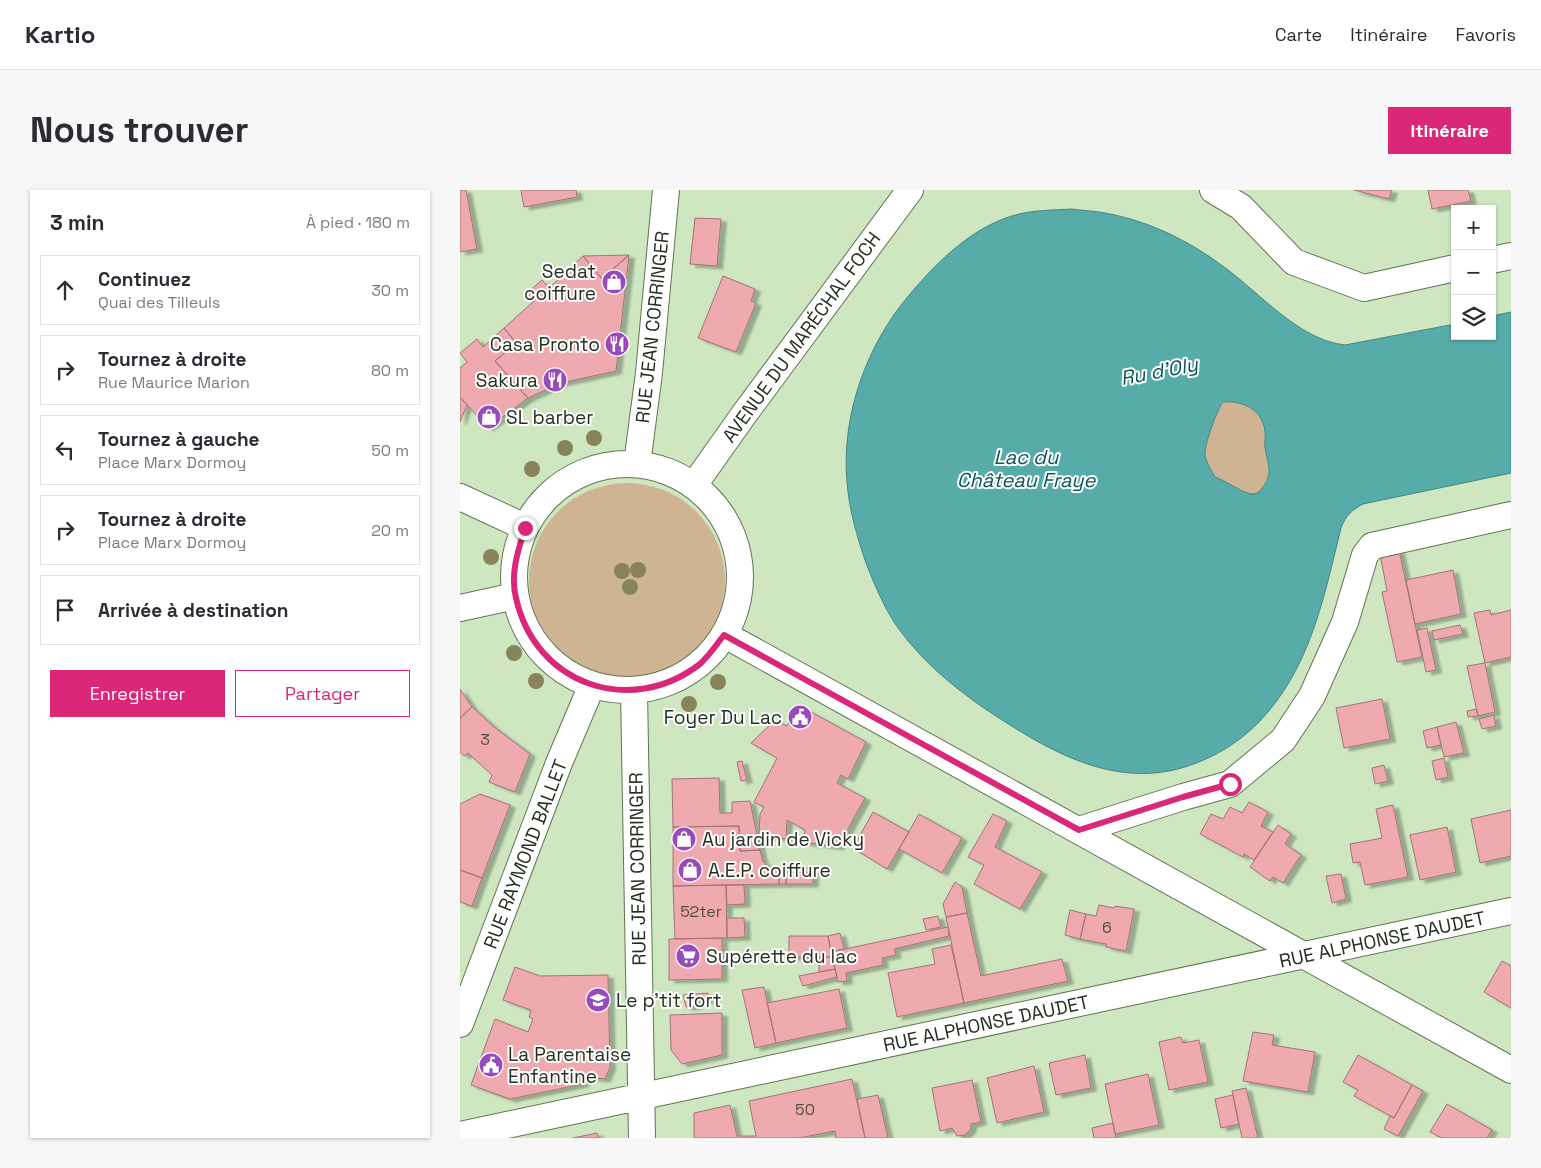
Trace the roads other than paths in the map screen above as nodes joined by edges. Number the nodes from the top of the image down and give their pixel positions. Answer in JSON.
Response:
{"nodes":[{"id":1,"x":666,"y":190,"type":"edge"},
{"id":2,"x":910,"y":190,"type":"edge"},
{"id":3,"x":1213,"y":190,"type":"edge"},
{"id":4,"x":1511,"y":256,"type":"edge"},
{"id":5,"x":1496,"y":259,"type":"edge"},
{"id":6,"x":1451,"y":269,"type":"edge"},
{"id":7,"x":637,"y":464,"type":"junction"},
{"id":8,"x":694,"y":485,"type":"junction"},
{"id":9,"x":460,"y":497,"type":"edge"},
{"id":10,"x":1511,"y":515,"type":"edge"},
{"id":11,"x":525,"y":528,"type":"junction"},
{"id":12,"x":515,"y":596,"type":"junction"},
{"id":13,"x":460,"y":608,"type":"edge"},
{"id":14,"x":724,"y":635,"type":"junction"},
{"id":15,"x":592,"y":685,"type":"junction"},
{"id":16,"x":634,"y":691,"type":"junction"},
{"id":17,"x":1079,"y":830,"type":"junction"},
{"id":18,"x":1511,"y":911,"type":"edge"},
{"id":19,"x":1304,"y":955,"type":"junction"},
{"id":20,"x":460,"y":1024,"type":"edge"},
{"id":21,"x":1511,"y":1070,"type":"edge"},
{"id":22,"x":641,"y":1097,"type":"junction"},
{"id":23,"x":460,"y":1135,"type":"edge"},
{"id":24,"x":642,"y":1138,"type":"edge"}],
"edges":[{"from":1,"to":7,"type":"street","name":"RUE JEAN CORRINGER"},
{"from":2,"to":8,"type":"street","name":"AVENUE DU MARÉCHAL FOCH"},
{"from":3,"to":6,"type":"street"},
{"from":4,"to":5,"type":"street"},
{"from":7,"to":8,"type":"street"},
{"from":7,"to":11,"type":"street"},
{"from":8,"to":14,"type":"street"},
{"from":9,"to":11,"type":"street"},
{"from":10,"to":17,"type":"street"},
{"from":11,"to":12,"type":"street"},
{"from":12,"to":13,"type":"street"},
{"from":12,"to":15,"type":"street"},
{"from":14,"to":16,"type":"street"},
{"from":14,"to":17,"type":"street"},
{"from":15,"to":16,"type":"street"},
{"from":15,"to":20,"type":"street","name":"RUE RAYMOND BALLET"},
{"from":16,"to":22,"type":"street","name":"RUE JEAN CORRINGER"},
{"from":17,"to":19,"type":"street"},
{"from":18,"to":19,"type":"street","name":"RUE ALPHONSE DAUDET"},
{"from":19,"to":21,"type":"street"},
{"from":19,"to":22,"type":"street","name":"RUE ALPHONSE DAUDET"},
{"from":22,"to":23,"type":"street","name":"RUE ALPHONSE DAUDET"},
{"from":22,"to":24,"type":"street","name":"RUE JEAN CORRINGER"}]}
